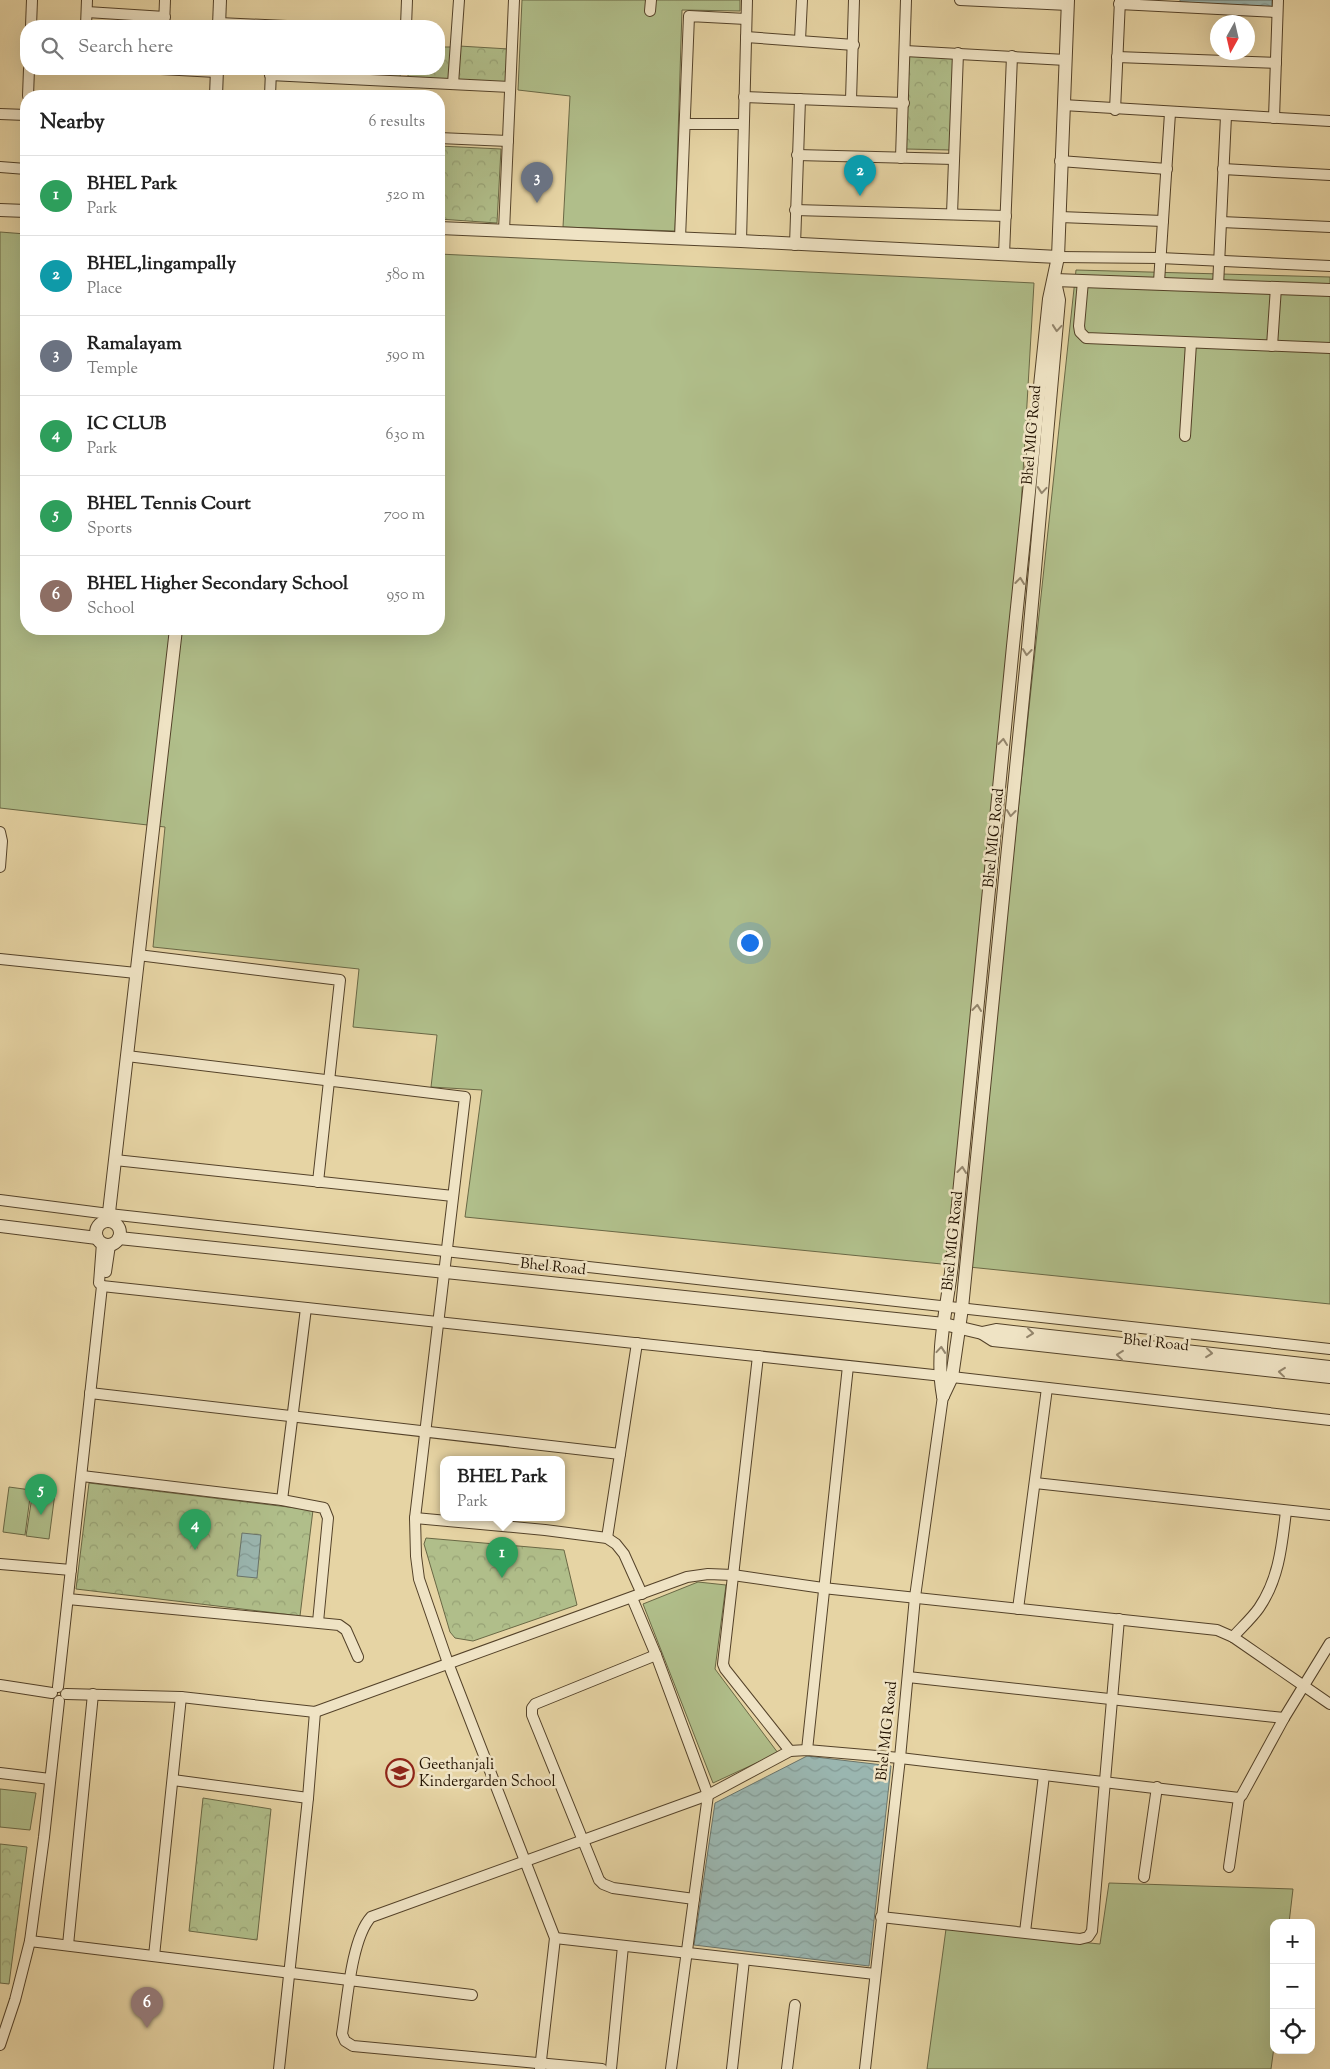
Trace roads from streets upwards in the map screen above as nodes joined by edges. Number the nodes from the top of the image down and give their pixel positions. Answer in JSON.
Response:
{"nodes":[{"id":1,"x":32,"y":0,"type":"edge"},
{"id":2,"x":87,"y":0,"type":"edge"},
{"id":3,"x":165,"y":0,"type":"edge"},
{"id":4,"x":220,"y":0,"type":"edge"},
{"id":5,"x":407,"y":0,"type":"edge"},
{"id":6,"x":459,"y":0,"type":"edge"},
{"id":7,"x":514,"y":0,"type":"edge"},
{"id":8,"x":651,"y":0,"type":"edge"},
{"id":9,"x":747,"y":0,"type":"edge"},
{"id":10,"x":802,"y":0,"type":"edge"},
{"id":11,"x":854,"y":0,"type":"edge"},
{"id":12,"x":906,"y":0,"type":"edge"},
{"id":13,"x":961,"y":0,"type":"edge"},
{"id":14,"x":1278,"y":0,"type":"edge"},
{"id":15,"x":1013,"y":1,"type":"edge"},
{"id":16,"x":1120,"y":2,"type":"edge"},
{"id":17,"x":1068,"y":3,"type":"edge"},
{"id":18,"x":1174,"y":4,"type":"edge"},
{"id":19,"x":650,"y":11,"type":"dead end"},
{"id":20,"x":87,"y":12,"type":"junction"},
{"id":21,"x":1277,"y":12,"type":"junction"},
{"id":22,"x":746,"y":19,"type":"junction"},
{"id":23,"x":31,"y":20,"type":"edge"},
{"id":24,"x":86,"y":20,"type":"edge"},
{"id":25,"x":149,"y":20,"type":"edge"},
{"id":26,"x":164,"y":20,"type":"edge"},
{"id":27,"x":219,"y":20,"type":"edge"},
{"id":28,"x":406,"y":20,"type":"edge"},
{"id":29,"x":746,"y":37,"type":"junction"},
{"id":30,"x":800,"y":40,"type":"junction"},
{"id":31,"x":854,"y":44,"type":"junction"},
{"id":32,"x":905,"y":50,"type":"junction"},
{"id":33,"x":958,"y":53,"type":"junction"},
{"id":34,"x":1012,"y":56,"type":"junction"},
{"id":35,"x":1117,"y":57,"type":"junction"},
{"id":36,"x":1066,"y":60,"type":"junction"},
{"id":37,"x":1276,"y":63,"type":"junction"},
{"id":38,"x":29,"y":75,"type":"edge"},
{"id":39,"x":216,"y":75,"type":"edge"},
{"id":40,"x":271,"y":75,"type":"edge"},
{"id":41,"x":316,"y":75,"type":"edge"},
{"id":42,"x":453,"y":84,"type":"junction"},
{"id":43,"x":510,"y":87,"type":"junction"},
{"id":44,"x":28,"y":90,"type":"edge"},
{"id":45,"x":216,"y":90,"type":"edge"},
{"id":46,"x":270,"y":90,"type":"edge"},
{"id":47,"x":744,"y":97,"type":"junction"},
{"id":48,"x":800,"y":99,"type":"junction"},
{"id":49,"x":851,"y":100,"type":"junction"},
{"id":50,"x":904,"y":103,"type":"junction"},
{"id":51,"x":1063,"y":105,"type":"junction"},
{"id":52,"x":1115,"y":110,"type":"junction"},
{"id":53,"x":1330,"y":112,"type":"edge"},
{"id":54,"x":1170,"y":113,"type":"junction"},
{"id":55,"x":0,"y":114,"type":"edge"},
{"id":56,"x":20,"y":116,"type":"edge"},
{"id":57,"x":1226,"y":116,"type":"junction"},
{"id":58,"x":1274,"y":118,"type":"junction"},
{"id":59,"x":1330,"y":121,"type":"edge"},
{"id":60,"x":685,"y":124,"type":"junction"},
{"id":61,"x":743,"y":124,"type":"junction"},
{"id":62,"x":445,"y":138,"type":"edge"},
{"id":63,"x":508,"y":142,"type":"junction"},
{"id":64,"x":797,"y":155,"type":"junction"},
{"id":65,"x":901,"y":158,"type":"junction"},
{"id":66,"x":954,"y":159,"type":"junction"},
{"id":67,"x":1060,"y":161,"type":"junction"},
{"id":68,"x":0,"y":168,"type":"edge"},
{"id":69,"x":20,"y":169,"type":"edge"},
{"id":70,"x":1167,"y":169,"type":"junction"},
{"id":71,"x":1223,"y":170,"type":"junction"},
{"id":72,"x":1330,"y":175,"type":"edge"},
{"id":73,"x":0,"y":210,"type":"edge"},
{"id":74,"x":795,"y":210,"type":"junction"},
{"id":75,"x":20,"y":212,"type":"edge"},
{"id":76,"x":952,"y":214,"type":"junction"},
{"id":77,"x":1006,"y":216,"type":"junction"},
{"id":78,"x":1060,"y":217,"type":"junction"},
{"id":79,"x":1163,"y":221,"type":"junction"},
{"id":80,"x":1221,"y":222,"type":"junction"},
{"id":81,"x":1330,"y":227,"type":"edge"},
{"id":82,"x":445,"y":228,"type":"edge"},
{"id":83,"x":504,"y":231,"type":"junction"},
{"id":84,"x":680,"y":238,"type":"junction"},
{"id":85,"x":741,"y":241,"type":"junction"},
{"id":86,"x":795,"y":245,"type":"junction"},
{"id":87,"x":1004,"y":255,"type":"junction"},
{"id":88,"x":1058,"y":257,"type":"junction"},
{"id":89,"x":1160,"y":258,"type":"junction"},
{"id":90,"x":1219,"y":260,"type":"junction"},
{"id":91,"x":1330,"y":266,"type":"edge"},
{"id":92,"x":1055,"y":280,"type":"junction"},
{"id":93,"x":1083,"y":281,"type":"junction"},
{"id":94,"x":1159,"y":282,"type":"junction"},
{"id":95,"x":1218,"y":286,"type":"junction"},
{"id":96,"x":1276,"y":287,"type":"junction"},
{"id":97,"x":1330,"y":290,"type":"edge"},
{"id":98,"x":1191,"y":343,"type":"junction"},
{"id":99,"x":1272,"y":346,"type":"junction"},
{"id":100,"x":1330,"y":348,"type":"edge"},
{"id":101,"x":1184,"y":436,"type":"dead end"},
{"id":102,"x":175,"y":635,"type":"edge"},
{"id":103,"x":0,"y":832,"type":"edge"},
{"id":104,"x":0,"y":867,"type":"edge"},
{"id":105,"x":138,"y":955,"type":"junction"},
{"id":106,"x":0,"y":958,"type":"edge"},
{"id":107,"x":136,"y":973,"type":"junction"},
{"id":108,"x":127,"y":1056,"type":"junction"},
{"id":109,"x":329,"y":1081,"type":"junction"},
{"id":110,"x":115,"y":1160,"type":"junction"},
{"id":111,"x":318,"y":1182,"type":"junction"},
{"id":112,"x":453,"y":1196,"type":"junction"},
{"id":113,"x":0,"y":1200,"type":"edge"},
{"id":114,"x":109,"y":1217,"type":"junction"},
{"id":115,"x":0,"y":1226,"type":"edge"},
{"id":116,"x":107,"y":1241,"type":"junction"},
{"id":117,"x":446,"y":1250,"type":"junction"},
{"id":118,"x":444,"y":1271,"type":"junction"},
{"id":119,"x":102,"y":1286,"type":"junction"},
{"id":120,"x":947,"y":1306,"type":"junction"},
{"id":121,"x":306,"y":1308,"type":"junction"},
{"id":122,"x":962,"y":1308,"type":"junction"},
{"id":123,"x":438,"y":1322,"type":"junction"},
{"id":124,"x":944,"y":1324,"type":"junction"},
{"id":125,"x":959,"y":1327,"type":"junction"},
{"id":126,"x":982,"y":1333,"type":"junction"},
{"id":127,"x":637,"y":1343,"type":"junction"},
{"id":128,"x":1330,"y":1349,"type":"edge"},
{"id":129,"x":758,"y":1356,"type":"junction"},
{"id":130,"x":848,"y":1366,"type":"junction"},
{"id":131,"x":1330,"y":1367,"type":"edge"},
{"id":132,"x":939,"y":1376,"type":"junction"},
{"id":133,"x":952,"y":1377,"type":"junction"},
{"id":134,"x":1330,"y":1377,"type":"edge"},
{"id":135,"x":1047,"y":1388,"type":"junction"},
{"id":136,"x":90,"y":1393,"type":"junction"},
{"id":137,"x":943,"y":1396,"type":"junction"},
{"id":138,"x":292,"y":1416,"type":"junction"},
{"id":139,"x":1330,"y":1420,"type":"edge"},
{"id":140,"x":426,"y":1432,"type":"junction"},
{"id":141,"x":620,"y":1454,"type":"junction"},
{"id":142,"x":82,"y":1476,"type":"junction"},
{"id":143,"x":1035,"y":1483,"type":"junction"},
{"id":144,"x":282,"y":1500,"type":"junction"},
{"id":145,"x":1286,"y":1510,"type":"junction"},
{"id":146,"x":1330,"y":1515,"type":"edge"},
{"id":147,"x":415,"y":1518,"type":"junction"},
{"id":148,"x":440,"y":1520,"type":"edge"},
{"id":149,"x":448,"y":1521,"type":"edge"},
{"id":150,"x":607,"y":1538,"type":"junction"},
{"id":151,"x":0,"y":1564,"type":"edge"},
{"id":152,"x":71,"y":1570,"type":"junction"},
{"id":153,"x":733,"y":1576,"type":"junction"},
{"id":154,"x":823,"y":1588,"type":"junction"},
{"id":155,"x":637,"y":1596,"type":"junction"},
{"id":156,"x":915,"y":1597,"type":"junction"},
{"id":157,"x":68,"y":1599,"type":"junction"},
{"id":158,"x":1018,"y":1609,"type":"junction"},
{"id":159,"x":1119,"y":1619,"type":"junction"},
{"id":160,"x":318,"y":1622,"type":"junction"},
{"id":161,"x":1232,"y":1637,"type":"junction"},
{"id":162,"x":1330,"y":1643,"type":"edge"},
{"id":163,"x":656,"y":1654,"type":"junction"},
{"id":164,"x":358,"y":1657,"type":"dead end"},
{"id":165,"x":448,"y":1663,"type":"junction"},
{"id":166,"x":908,"y":1678,"type":"junction"},
{"id":167,"x":0,"y":1684,"type":"edge"},
{"id":168,"x":1303,"y":1687,"type":"junction"},
{"id":169,"x":59,"y":1694,"type":"junction"},
{"id":170,"x":93,"y":1694,"type":"junction"},
{"id":171,"x":182,"y":1697,"type":"junction"},
{"id":172,"x":1112,"y":1699,"type":"junction"},
{"id":173,"x":1330,"y":1704,"type":"edge"},
{"id":174,"x":315,"y":1712,"type":"junction"},
{"id":175,"x":1284,"y":1718,"type":"junction"},
{"id":176,"x":807,"y":1750,"type":"junction"},
{"id":177,"x":790,"y":1751,"type":"junction"},
{"id":178,"x":900,"y":1758,"type":"junction"},
{"id":179,"x":0,"y":1773,"type":"edge"},
{"id":180,"x":1044,"y":1775,"type":"junction"},
{"id":181,"x":50,"y":1779,"type":"junction"},
{"id":182,"x":172,"y":1780,"type":"junction"},
{"id":183,"x":1105,"y":1782,"type":"junction"},
{"id":184,"x":1156,"y":1788,"type":"junction"},
{"id":185,"x":708,"y":1795,"type":"junction"},
{"id":186,"x":308,"y":1798,"type":"junction"},
{"id":187,"x":1239,"y":1798,"type":"junction"},
{"id":188,"x":583,"y":1840,"type":"junction"},
{"id":189,"x":525,"y":1861,"type":"junction"},
{"id":190,"x":1228,"y":1867,"type":"dead end"},
{"id":191,"x":1144,"y":1877,"type":"dead end"},
{"id":192,"x":694,"y":1899,"type":"junction"},
{"id":193,"x":881,"y":1917,"type":"junction"},
{"id":194,"x":1025,"y":1932,"type":"junction"},
{"id":195,"x":555,"y":1938,"type":"junction"},
{"id":196,"x":30,"y":1941,"type":"junction"},
{"id":197,"x":68,"y":1945,"type":"junction"},
{"id":198,"x":623,"y":1946,"type":"junction"},
{"id":199,"x":686,"y":1953,"type":"junction"},
{"id":200,"x":154,"y":1956,"type":"junction"},
{"id":201,"x":744,"y":1960,"type":"junction"},
{"id":202,"x":289,"y":1972,"type":"junction"},
{"id":203,"x":875,"y":1974,"type":"junction"},
{"id":204,"x":351,"y":1979,"type":"junction"},
{"id":205,"x":472,"y":1995,"type":"dead end"},
{"id":206,"x":794,"y":2005,"type":"dead end"},
{"id":207,"x":0,"y":2045,"type":"edge"},
{"id":208,"x":540,"y":2066,"type":"edge"},
{"id":209,"x":278,"y":2069,"type":"edge"},
{"id":210,"x":602,"y":2069,"type":"edge"},
{"id":211,"x":610,"y":2069,"type":"edge"},
{"id":212,"x":671,"y":2069,"type":"edge"},
{"id":213,"x":732,"y":2069,"type":"edge"},
{"id":214,"x":787,"y":2069,"type":"edge"},
{"id":215,"x":865,"y":2069,"type":"edge"}],
"edges":[{"from":1,"to":23,"type":"street"},
{"from":2,"to":20,"type":"street"},
{"from":3,"to":26,"type":"street"},
{"from":4,"to":27,"type":"street"},
{"from":5,"to":28,"type":"street"},
{"from":6,"to":42,"type":"street"},
{"from":7,"to":43,"type":"street"},
{"from":8,"to":19,"type":"street"},
{"from":9,"to":22,"type":"street"},
{"from":10,"to":30,"type":"street"},
{"from":11,"to":31,"type":"street"},
{"from":12,"to":32,"type":"street"},
{"from":13,"to":15,"type":"street"},
{"from":14,"to":21,"type":"street"},
{"from":15,"to":17,"type":"street"},
{"from":16,"to":18,"type":"street"},
{"from":16,"to":35,"type":"street"},
{"from":17,"to":36,"type":"street","name":"Bhel MIG Road"},
{"from":18,"to":21,"type":"street"},
{"from":20,"to":24,"type":"street"},
{"from":20,"to":25,"type":"street"},
{"from":21,"to":37,"type":"street"},
{"from":22,"to":29,"type":"street"},
{"from":22,"to":60,"type":"street"},
{"from":29,"to":30,"type":"street"},
{"from":29,"to":47,"type":"street"},
{"from":30,"to":31,"type":"street"},
{"from":31,"to":49,"type":"street"},
{"from":32,"to":33,"type":"street"},
{"from":32,"to":50,"type":"street"},
{"from":33,"to":34,"type":"street"},
{"from":33,"to":66,"type":"street"},
{"from":34,"to":36,"type":"street"},
{"from":34,"to":77,"type":"street"},
{"from":35,"to":37,"type":"street"},
{"from":35,"to":52,"type":"street"},
{"from":36,"to":51,"type":"street","name":"Bhel MIG Road"},
{"from":37,"to":58,"type":"street"},
{"from":38,"to":44,"type":"street"},
{"from":39,"to":45,"type":"street"},
{"from":40,"to":46,"type":"street"},
{"from":41,"to":42,"type":"street"},
{"from":42,"to":43,"type":"street"},
{"from":43,"to":63,"type":"street"},
{"from":47,"to":48,"type":"street"},
{"from":47,"to":61,"type":"street"},
{"from":48,"to":49,"type":"street"},
{"from":48,"to":64,"type":"street"},
{"from":49,"to":50,"type":"street"},
{"from":50,"to":65,"type":"street"},
{"from":51,"to":52,"type":"street"},
{"from":51,"to":67,"type":"street","name":"Bhel MIG Road"},
{"from":52,"to":54,"type":"street"},
{"from":53,"to":59,"type":"street"},
{"from":54,"to":57,"type":"street"},
{"from":54,"to":70,"type":"street"},
{"from":55,"to":56,"type":"street"},
{"from":57,"to":58,"type":"street"},
{"from":57,"to":71,"type":"street"},
{"from":58,"to":59,"type":"street"},
{"from":60,"to":61,"type":"street"},
{"from":60,"to":84,"type":"street"},
{"from":61,"to":85,"type":"street"},
{"from":62,"to":63,"type":"street"},
{"from":63,"to":83,"type":"street"},
{"from":64,"to":65,"type":"street"},
{"from":64,"to":74,"type":"street"},
{"from":65,"to":66,"type":"street"},
{"from":66,"to":76,"type":"street"},
{"from":67,"to":70,"type":"street"},
{"from":67,"to":78,"type":"street","name":"Bhel MIG Road"},
{"from":68,"to":69,"type":"street"},
{"from":70,"to":79,"type":"street"},
{"from":71,"to":72,"type":"street"},
{"from":71,"to":80,"type":"street"},
{"from":73,"to":75,"type":"street"},
{"from":74,"to":76,"type":"street"},
{"from":74,"to":86,"type":"street"},
{"from":76,"to":77,"type":"street"},
{"from":77,"to":87,"type":"street"},
{"from":78,"to":79,"type":"street"},
{"from":78,"to":88,"type":"street","name":"Bhel MIG Road"},
{"from":79,"to":89,"type":"street"},
{"from":80,"to":81,"type":"street"},
{"from":80,"to":90,"type":"street"},
{"from":82,"to":83,"type":"street"},
{"from":83,"to":84,"type":"street"},
{"from":84,"to":85,"type":"street"},
{"from":85,"to":86,"type":"street"},
{"from":86,"to":87,"type":"street"},
{"from":87,"to":88,"type":"street"},
{"from":88,"to":89,"type":"street"},
{"from":88,"to":92,"type":"street","name":"Bhel MIG Road"},
{"from":89,"to":90,"type":"street"},
{"from":89,"to":94,"type":"street"},
{"from":90,"to":91,"type":"street"},
{"from":90,"to":95,"type":"street"},
{"from":92,"to":93,"type":"street"},
{"from":120,"to":92,"type":"street","name":"Bhel MIG Road","one_way":true},
{"from":92,"to":122,"type":"street","name":"Bhel MIG Road","one_way":true},
{"from":93,"to":94,"type":"street"},
{"from":93,"to":98,"type":"street"},
{"from":94,"to":95,"type":"street"},
{"from":95,"to":96,"type":"street"},
{"from":96,"to":97,"type":"street"},
{"from":96,"to":99,"type":"street"},
{"from":98,"to":99,"type":"street"},
{"from":98,"to":101,"type":"street"},
{"from":99,"to":100,"type":"street"},
{"from":102,"to":105,"type":"street"},
{"from":103,"to":104,"type":"street"},
{"from":105,"to":107,"type":"street"},
{"from":105,"to":109,"type":"street"},
{"from":106,"to":107,"type":"street"},
{"from":107,"to":108,"type":"street"},
{"from":108,"to":109,"type":"street"},
{"from":108,"to":110,"type":"street"},
{"from":109,"to":111,"type":"street"},
{"from":109,"to":112,"type":"street"},
{"from":110,"to":111,"type":"street"},
{"from":110,"to":114,"type":"street"},
{"from":111,"to":112,"type":"street"},
{"from":112,"to":117,"type":"street"},
{"from":113,"to":114,"type":"street"},
{"from":114,"to":116,"type":"street"},
{"from":114,"to":116,"type":"street"},
{"from":114,"to":117,"type":"street"},
{"from":115,"to":116,"type":"street","name":"Bhel Road"},
{"from":116,"to":118,"type":"street","name":"Bhel Road"},
{"from":116,"to":119,"type":"street"},
{"from":117,"to":118,"type":"street"},
{"from":117,"to":120,"type":"street"},
{"from":118,"to":123,"type":"street"},
{"from":118,"to":124,"type":"street","name":"Bhel Road"},
{"from":119,"to":121,"type":"street"},
{"from":119,"to":136,"type":"street"},
{"from":120,"to":122,"type":"street"},
{"from":120,"to":124,"type":"street","name":"Bhel MIG Road"},
{"from":121,"to":123,"type":"street"},
{"from":121,"to":138,"type":"street"},
{"from":122,"to":125,"type":"street","name":"Bhel MIG Road"},
{"from":122,"to":128,"type":"street"},
{"from":123,"to":127,"type":"street"},
{"from":123,"to":140,"type":"street"},
{"from":124,"to":125,"type":"street","name":"Bhel Road"},
{"from":132,"to":124,"type":"street","name":"Bhel MIG Road","one_way":true},
{"from":125,"to":126,"type":"street","name":"Bhel Road"},
{"from":125,"to":133,"type":"street","name":"Bhel MIG Road"},
{"from":126,"to":131,"type":"street","name":"Bhel Road","one_way":true},
{"from":134,"to":126,"type":"street","name":"Bhel Road","one_way":true},
{"from":127,"to":129,"type":"street"},
{"from":127,"to":141,"type":"street"},
{"from":129,"to":130,"type":"street"},
{"from":129,"to":153,"type":"street"},
{"from":130,"to":132,"type":"street"},
{"from":130,"to":154,"type":"street"},
{"from":132,"to":133,"type":"street"},
{"from":132,"to":137,"type":"street","name":"Bhel MIG Road"},
{"from":133,"to":135,"type":"street"},
{"from":133,"to":137,"type":"street","name":"Bhel MIG Road"},
{"from":135,"to":139,"type":"street"},
{"from":135,"to":143,"type":"street"},
{"from":136,"to":138,"type":"street"},
{"from":136,"to":142,"type":"street"},
{"from":137,"to":156,"type":"street","name":"Bhel MIG Road"},
{"from":138,"to":140,"type":"street"},
{"from":138,"to":144,"type":"street"},
{"from":140,"to":141,"type":"street"},
{"from":140,"to":147,"type":"street"},
{"from":141,"to":150,"type":"street"},
{"from":142,"to":144,"type":"street"},
{"from":142,"to":152,"type":"street"},
{"from":143,"to":145,"type":"street"},
{"from":143,"to":158,"type":"street"},
{"from":144,"to":160,"type":"street"},
{"from":145,"to":146,"type":"street"},
{"from":145,"to":161,"type":"street"},
{"from":147,"to":148,"type":"street"},
{"from":147,"to":165,"type":"street"},
{"from":149,"to":150,"type":"street"},
{"from":150,"to":155,"type":"street"},
{"from":151,"to":152,"type":"street"},
{"from":152,"to":157,"type":"street"},
{"from":153,"to":154,"type":"street"},
{"from":153,"to":155,"type":"street"},
{"from":153,"to":177,"type":"street"},
{"from":154,"to":156,"type":"street"},
{"from":154,"to":176,"type":"street"},
{"from":155,"to":163,"type":"street"},
{"from":155,"to":165,"type":"street"},
{"from":156,"to":158,"type":"street"},
{"from":156,"to":166,"type":"street","name":"Bhel MIG Road"},
{"from":157,"to":160,"type":"street"},
{"from":157,"to":169,"type":"street"},
{"from":158,"to":159,"type":"street"},
{"from":159,"to":161,"type":"street"},
{"from":159,"to":172,"type":"street"},
{"from":160,"to":164,"type":"street"},
{"from":161,"to":168,"type":"street"},
{"from":162,"to":168,"type":"street"},
{"from":163,"to":185,"type":"street"},
{"from":163,"to":188,"type":"street"},
{"from":165,"to":174,"type":"street"},
{"from":165,"to":189,"type":"street"},
{"from":166,"to":172,"type":"street"},
{"from":166,"to":178,"type":"street","name":"Bhel MIG Road"},
{"from":167,"to":169,"type":"street"},
{"from":168,"to":173,"type":"street"},
{"from":168,"to":175,"type":"street"},
{"from":169,"to":170,"type":"street"},
{"from":169,"to":181,"type":"street"},
{"from":170,"to":171,"type":"street"},
{"from":170,"to":197,"type":"street"},
{"from":171,"to":174,"type":"street"},
{"from":171,"to":182,"type":"street"},
{"from":172,"to":175,"type":"street"},
{"from":172,"to":183,"type":"street"},
{"from":174,"to":186,"type":"street"},
{"from":175,"to":187,"type":"street"},
{"from":176,"to":177,"type":"street"},
{"from":176,"to":178,"type":"street"},
{"from":177,"to":185,"type":"street"},
{"from":178,"to":180,"type":"street"},
{"from":178,"to":193,"type":"street","name":"Bhel MIG Road"},
{"from":179,"to":181,"type":"street"},
{"from":180,"to":183,"type":"street"},
{"from":180,"to":194,"type":"street"},
{"from":181,"to":196,"type":"street"},
{"from":182,"to":186,"type":"street"},
{"from":182,"to":200,"type":"street"},
{"from":183,"to":184,"type":"street"},
{"from":183,"to":194,"type":"street"},
{"from":184,"to":187,"type":"street"},
{"from":184,"to":191,"type":"street"},
{"from":185,"to":188,"type":"street"},
{"from":185,"to":192,"type":"street"},
{"from":186,"to":202,"type":"street"},
{"from":187,"to":190,"type":"street"},
{"from":188,"to":189,"type":"street"},
{"from":188,"to":192,"type":"street"},
{"from":189,"to":195,"type":"street"},
{"from":189,"to":204,"type":"street"},
{"from":192,"to":199,"type":"street"},
{"from":193,"to":194,"type":"street"},
{"from":193,"to":203,"type":"street","name":"Bhel MIG Road"},
{"from":195,"to":198,"type":"street"},
{"from":195,"to":208,"type":"street"},
{"from":196,"to":197,"type":"street"},
{"from":196,"to":207,"type":"street"},
{"from":197,"to":200,"type":"street"},
{"from":198,"to":199,"type":"street"},
{"from":198,"to":211,"type":"street"},
{"from":199,"to":201,"type":"street"},
{"from":199,"to":212,"type":"street"},
{"from":200,"to":202,"type":"street"},
{"from":201,"to":203,"type":"street"},
{"from":201,"to":213,"type":"street"},
{"from":202,"to":204,"type":"street"},
{"from":202,"to":209,"type":"street"},
{"from":203,"to":215,"type":"street","name":"Bhel MIG Road"},
{"from":204,"to":205,"type":"street"},
{"from":204,"to":208,"type":"street"},
{"from":206,"to":214,"type":"street"},
{"from":208,"to":210,"type":"street"}]}
